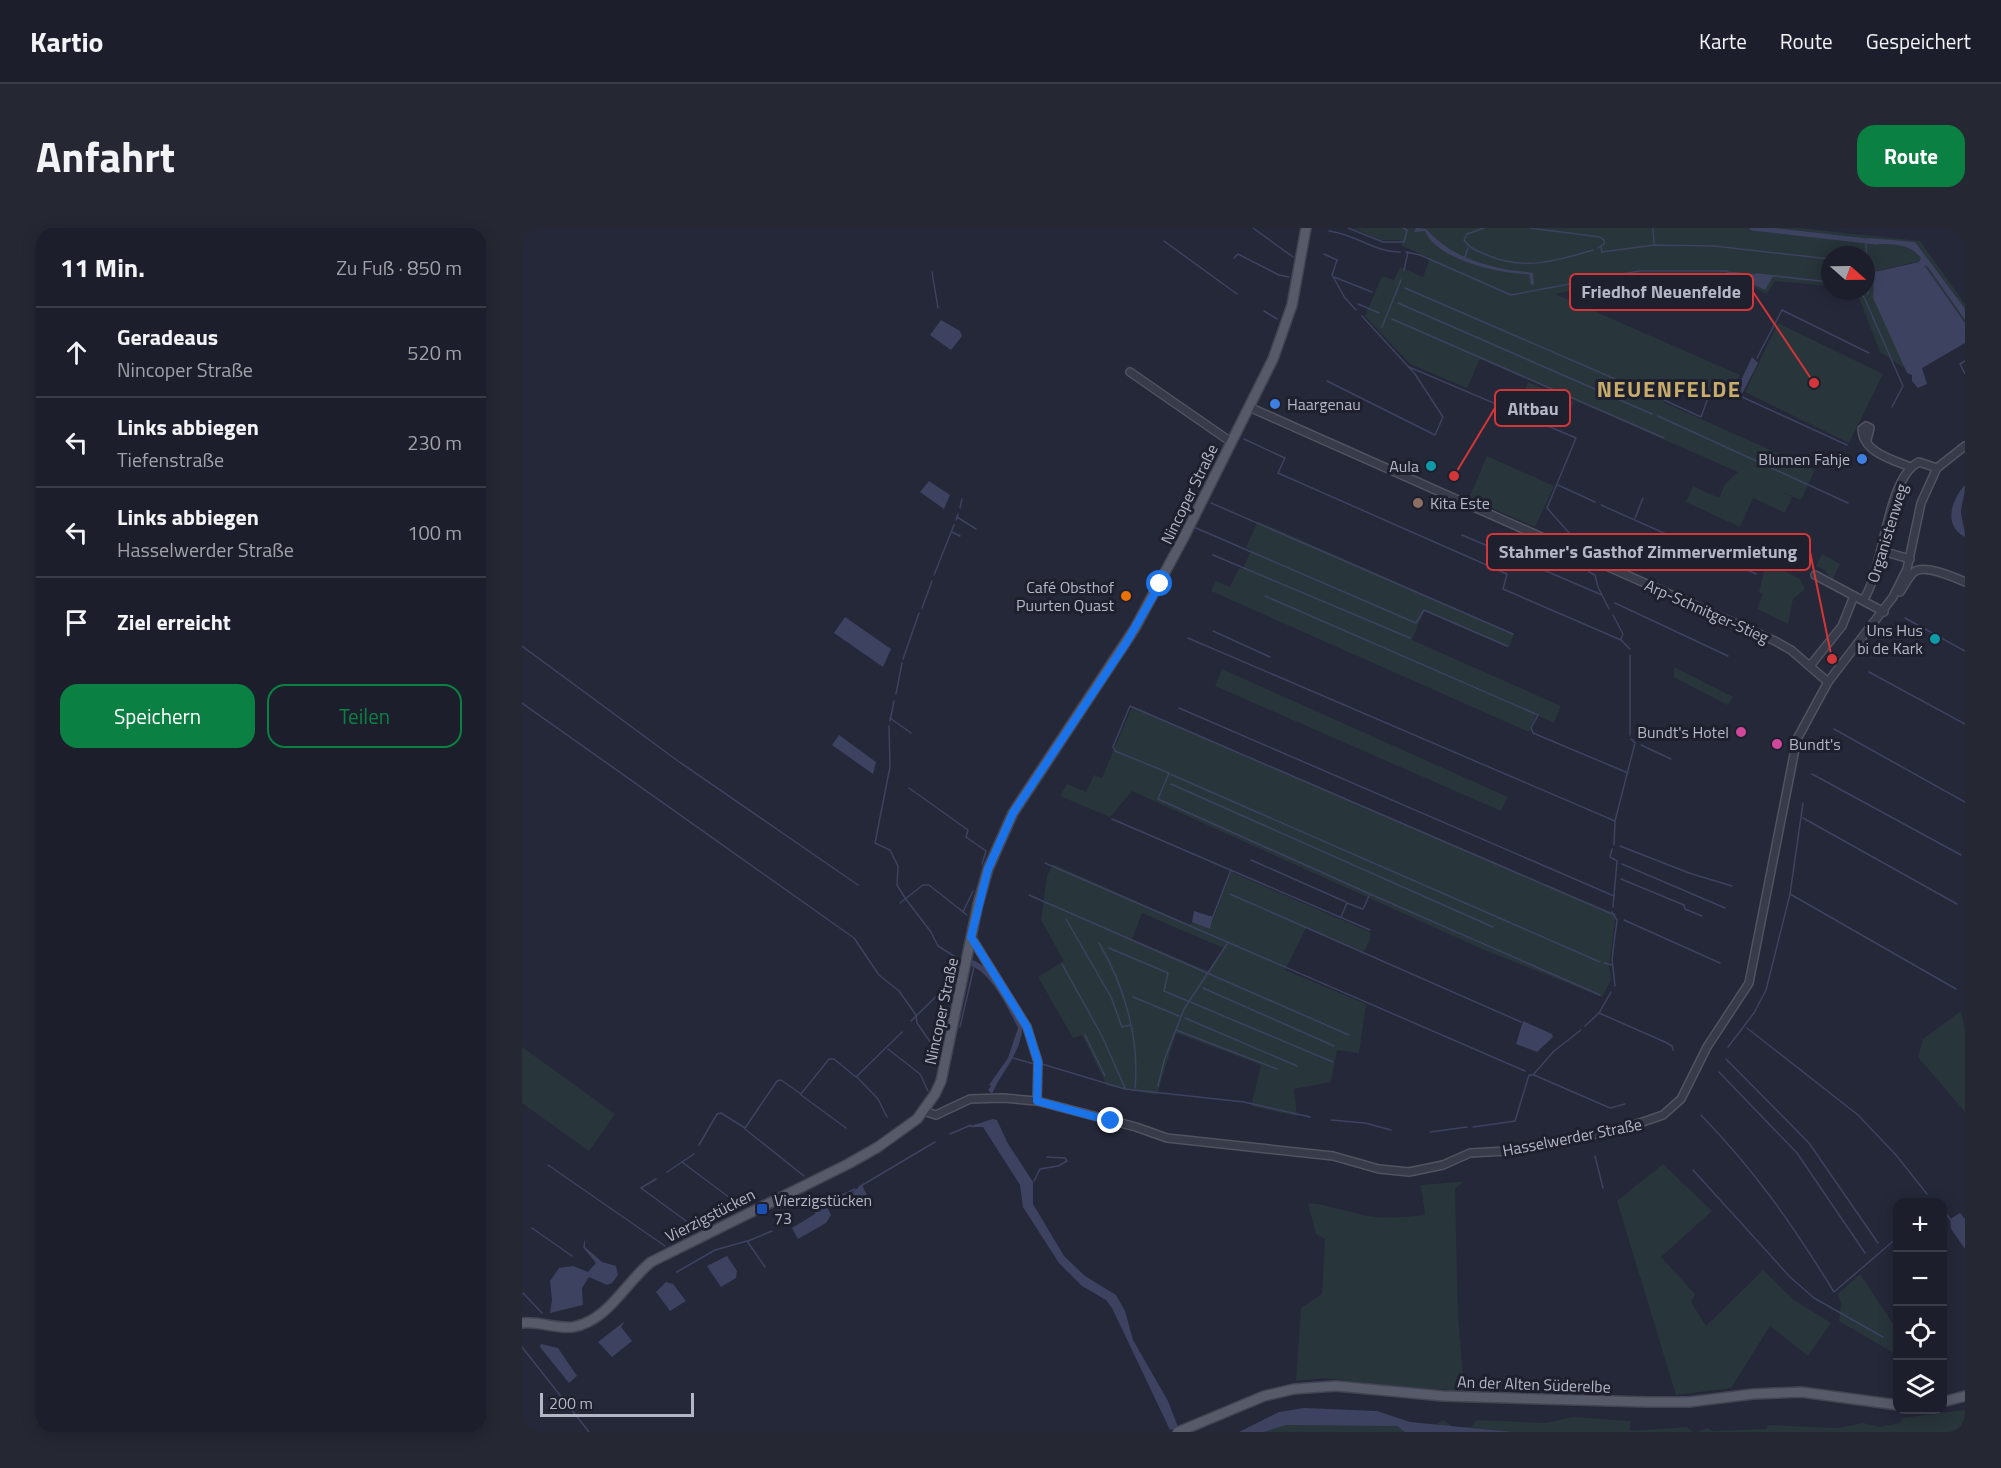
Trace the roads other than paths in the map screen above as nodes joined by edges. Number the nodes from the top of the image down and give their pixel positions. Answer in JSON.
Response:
{"nodes":[{"id":1,"x":1306,"y":228,"type":"edge"},
{"id":2,"x":1130,"y":372,"type":"dead end"},
{"id":3,"x":1249,"y":407,"type":"junction"},
{"id":4,"x":1867,"y":440,"type":"dead end"},
{"id":5,"x":1231,"y":442,"type":"junction"},
{"id":6,"x":1965,"y":446,"type":"edge"},
{"id":7,"x":1910,"y":467,"type":"junction"},
{"id":8,"x":1937,"y":468,"type":"junction"},
{"id":9,"x":1882,"y":551,"type":"junction"},
{"id":10,"x":1910,"y":559,"type":"junction"},
{"id":11,"x":1815,"y":575,"type":"dead end"},
{"id":12,"x":1965,"y":582,"type":"edge"},
{"id":13,"x":1854,"y":596,"type":"junction"},
{"id":14,"x":1893,"y":597,"type":"junction"},
{"id":15,"x":1864,"y":599,"type":"junction"},
{"id":16,"x":1884,"y":612,"type":"junction"},
{"id":17,"x":1810,"y":666,"type":"junction"},
{"id":18,"x":1828,"y":682,"type":"junction"},
{"id":19,"x":971,"y":937,"type":"junction"},
{"id":20,"x":1037,"y":1101,"type":"junction"},
{"id":21,"x":920,"y":1115,"type":"junction"},
{"id":22,"x":522,"y":1323,"type":"edge"},
{"id":23,"x":1965,"y":1396,"type":"edge"},
{"id":24,"x":1947,"y":1401,"type":"edge"},
{"id":25,"x":1893,"y":1404,"type":"edge"},
{"id":26,"x":1178,"y":1432,"type":"edge"}],
"edges":[{"from":1,"to":3,"type":"main road","name":"Nincoper Straße"},
{"from":2,"to":5,"type":"street"},
{"from":3,"to":5,"type":"main road","name":"Nincoper Straße"},
{"from":3,"to":17,"type":"street","name":"Arp-Schnitger-Stieg"},
{"from":4,"to":7,"type":"street","name":"Organistenweg"},
{"from":5,"to":19,"type":"main road","name":"Nincoper Straße"},
{"from":6,"to":8,"type":"street","name":"Hasselwerder Straße"},
{"from":7,"to":8,"type":"street","name":"Organistenweg"},
{"from":7,"to":9,"type":"street","name":"Organistenweg"},
{"from":8,"to":10,"type":"street","name":"Hasselwerder Straße"},
{"from":9,"to":10,"type":"street"},
{"from":9,"to":15,"type":"street","name":"Organistenweg"},
{"from":10,"to":14,"type":"street","name":"Hasselwerder Straße"},
{"from":11,"to":13,"type":"street","name":"Organistenweg"},
{"from":12,"to":14,"type":"street"},
{"from":13,"to":15,"type":"street","name":"Organistenweg"},
{"from":13,"to":17,"type":"street","name":"Organistenweg"},
{"from":14,"to":16,"type":"street","name":"Hasselwerder Straße"},
{"from":15,"to":16,"type":"street","name":"Organistenweg"},
{"from":16,"to":18,"type":"street","name":"Hasselwerder Straße"},
{"from":17,"to":18,"type":"street","name":"Arp-Schnitger-Stieg"},
{"from":18,"to":20,"type":"street","name":"Hasselwerder Straße"},
{"from":19,"to":20,"type":"street"},
{"from":19,"to":21,"type":"main road","name":"Nincoper Straße"},
{"from":20,"to":21,"type":"street","name":"Hasselwerder Straße"},
{"from":21,"to":22,"type":"main road","name":"Vierzigstücken"},
{"from":23,"to":24,"type":"main road"},
{"from":25,"to":26,"type":"main road","name":"An der Alten Süderelbe"}]}
